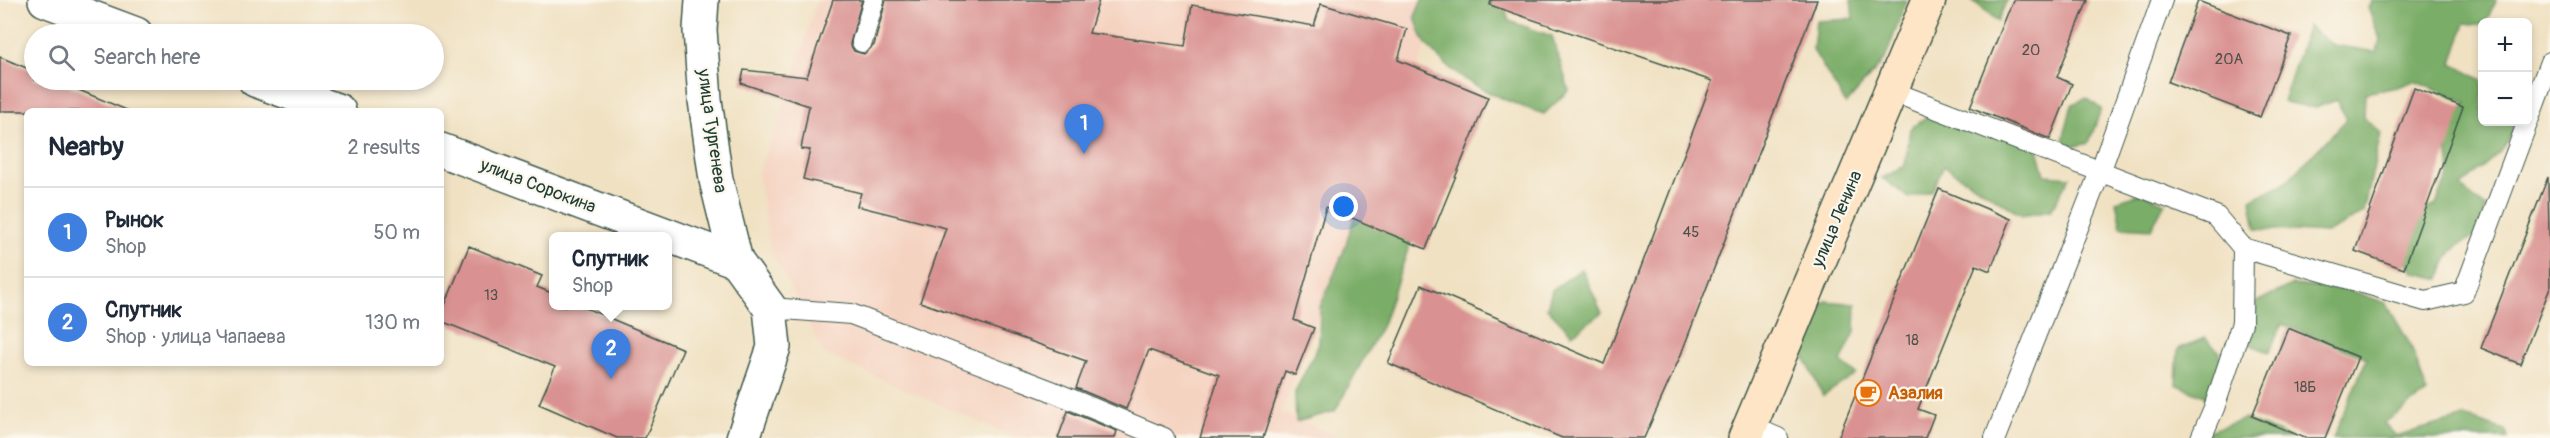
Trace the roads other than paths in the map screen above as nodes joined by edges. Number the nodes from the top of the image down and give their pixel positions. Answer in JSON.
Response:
{"nodes":[{"id":1,"x":45,"y":0,"type":"edge"},
{"id":2,"x":702,"y":0,"type":"edge"},
{"id":3,"x":874,"y":0,"type":"edge"},
{"id":4,"x":1929,"y":0,"type":"edge"},
{"id":5,"x":2162,"y":0,"type":"edge"},
{"id":6,"x":109,"y":24,"type":"edge"},
{"id":7,"x":862,"y":42,"type":"dead end"},
{"id":8,"x":2550,"y":62,"type":"edge"},
{"id":9,"x":282,"y":90,"type":"edge"},
{"id":10,"x":1891,"y":91,"type":"junction"},
{"id":11,"x":331,"y":108,"type":"edge"},
{"id":12,"x":444,"y":151,"type":"edge"},
{"id":13,"x":2100,"y":172,"type":"junction"},
{"id":14,"x":659,"y":232,"type":"edge"},
{"id":15,"x":672,"y":237,"type":"edge"},
{"id":16,"x":2243,"y":248,"type":"junction"},
{"id":17,"x":736,"y":261,"type":"junction"},
{"id":18,"x":770,"y":308,"type":"junction"},
{"id":19,"x":1758,"y":434,"type":"edge"},
{"id":20,"x":742,"y":438,"type":"edge"},
{"id":21,"x":1164,"y":438,"type":"edge"},
{"id":22,"x":1995,"y":438,"type":"edge"},
{"id":23,"x":2201,"y":438,"type":"edge"}],
"edges":[{"from":1,"to":6,"type":"street"},
{"from":2,"to":17,"type":"street","name":"улица Тургенева"},
{"from":3,"to":7,"type":"lane"},
{"from":4,"to":10,"type":"main road","name":"улица Ленина"},
{"from":5,"to":13,"type":"lane"},
{"from":8,"to":16,"type":"lane"},
{"from":9,"to":11,"type":"street"},
{"from":10,"to":13,"type":"lane"},
{"from":10,"to":19,"type":"main road","name":"улица Ленина"},
{"from":12,"to":14,"type":"street","name":"улица Сорокина"},
{"from":13,"to":16,"type":"lane"},
{"from":13,"to":22,"type":"lane"},
{"from":15,"to":17,"type":"street","name":"улица Сорокина"},
{"from":16,"to":23,"type":"lane"},
{"from":17,"to":18,"type":"street"},
{"from":18,"to":20,"type":"street"},
{"from":18,"to":21,"type":"lane"}]}
